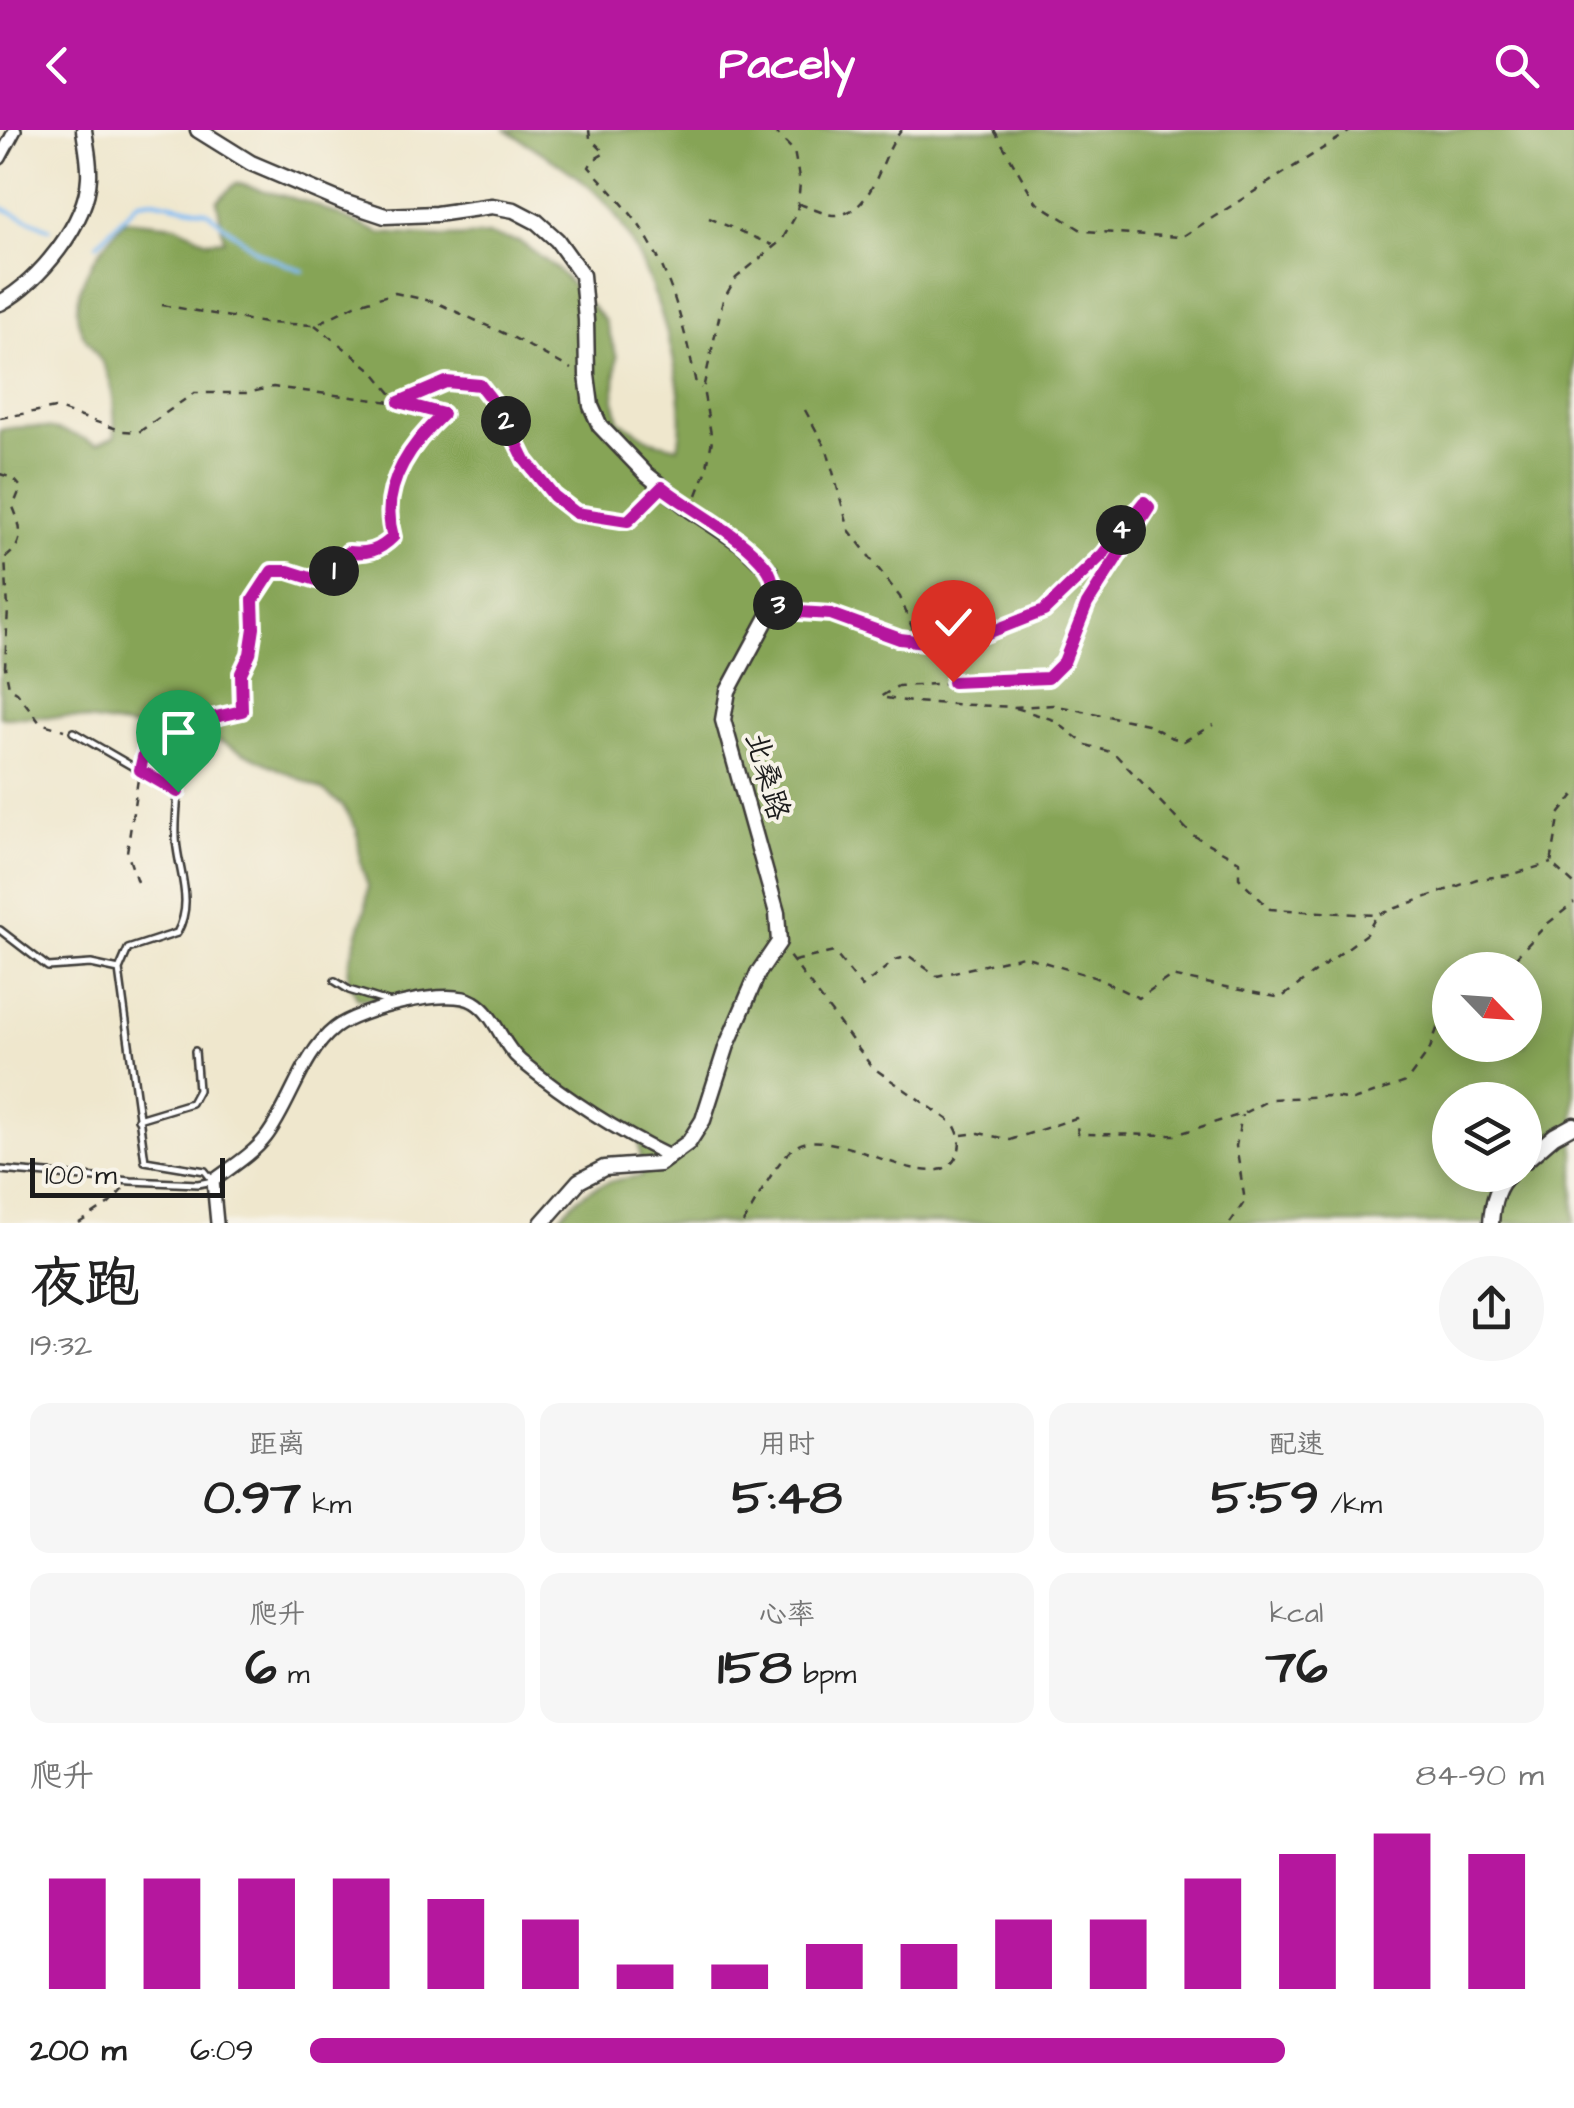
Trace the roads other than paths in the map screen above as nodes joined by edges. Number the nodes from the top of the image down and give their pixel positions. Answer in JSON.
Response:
{"nodes":[{"id":1,"x":14,"y":130,"type":"edge"},
{"id":2,"x":84,"y":130,"type":"edge"},
{"id":3,"x":198,"y":130,"type":"edge"},
{"id":4,"x":0,"y":158,"type":"edge"},
{"id":5,"x":0,"y":302,"type":"edge"},
{"id":6,"x":73,"y":732,"type":"road end"},
{"id":7,"x":0,"y":930,"type":"edge"},
{"id":8,"x":119,"y":970,"type":"junction"},
{"id":9,"x":336,"y":982,"type":"dead end"},
{"id":10,"x":398,"y":1005,"type":"junction"},
{"id":11,"x":195,"y":1051,"type":"dead end"},
{"id":12,"x":138,"y":1119,"type":"junction"},
{"id":13,"x":1574,"y":1124,"type":"edge"},
{"id":14,"x":1542,"y":1146,"type":"edge"},
{"id":15,"x":669,"y":1156,"type":"junction"},
{"id":16,"x":0,"y":1170,"type":"edge"},
{"id":17,"x":214,"y":1181,"type":"junction"},
{"id":18,"x":1498,"y":1192,"type":"edge"},
{"id":19,"x":217,"y":1223,"type":"edge"},
{"id":20,"x":542,"y":1223,"type":"edge"},
{"id":21,"x":1491,"y":1223,"type":"edge"}],
"edges":[{"from":1,"to":4,"type":"street"},
{"from":2,"to":5,"type":"street"},
{"from":3,"to":15,"type":"street","name":"北桑路"},
{"from":6,"to":8,"type":"lane"},
{"from":7,"to":8,"type":"lane"},
{"from":8,"to":12,"type":"lane"},
{"from":9,"to":10,"type":"lane"},
{"from":10,"to":15,"type":"street"},
{"from":10,"to":17,"type":"street"},
{"from":11,"to":12,"type":"lane"},
{"from":12,"to":17,"type":"lane"},
{"from":13,"to":14,"type":"street"},
{"from":15,"to":20,"type":"street"},
{"from":16,"to":17,"type":"lane"},
{"from":17,"to":19,"type":"street"},
{"from":18,"to":21,"type":"street"}]}
